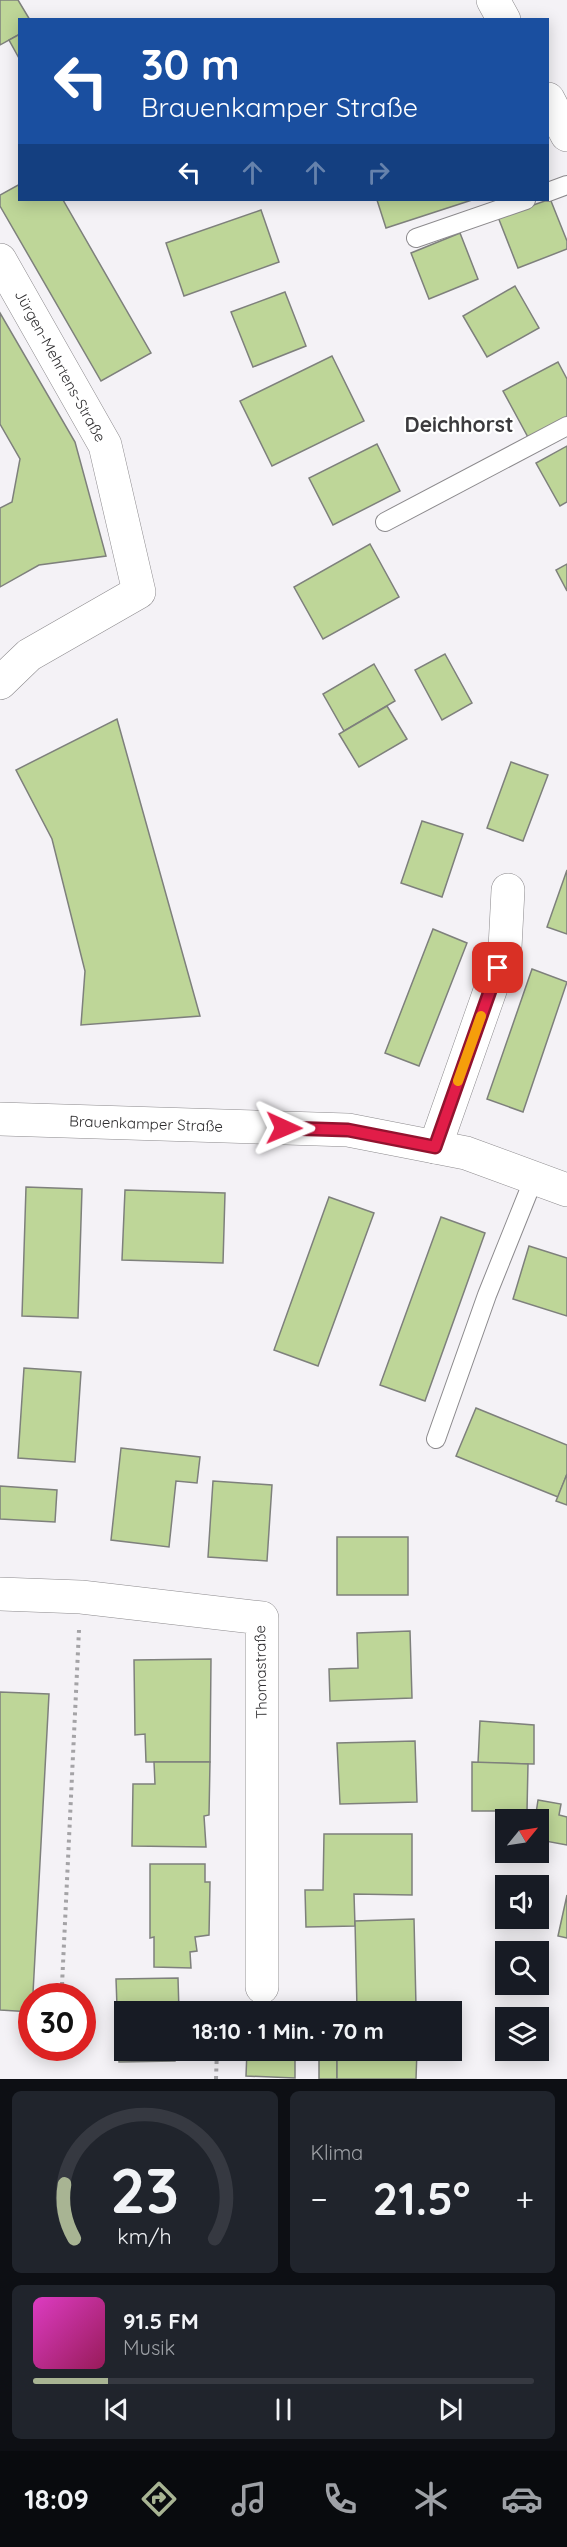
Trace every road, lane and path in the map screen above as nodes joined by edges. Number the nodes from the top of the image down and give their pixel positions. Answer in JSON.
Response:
{"nodes":[{"id":1,"x":493,"y":0,"type":"edge"},
{"id":2,"x":503,"y":18,"type":"edge"},
{"id":3,"x":549,"y":101,"type":"edge"},
{"id":4,"x":567,"y":135,"type":"edge"},
{"id":5,"x":567,"y":185,"type":"edge"},
{"id":6,"x":549,"y":192,"type":"edge"},
{"id":7,"x":523,"y":201,"type":"edge"},
{"id":8,"x":416,"y":237,"type":"dead end"},
{"id":9,"x":0,"y":260,"type":"edge"},
{"id":10,"x":567,"y":426,"type":"edge"},
{"id":11,"x":385,"y":522,"type":"dead end"},
{"id":12,"x":0,"y":683,"type":"edge"},
{"id":13,"x":508,"y":890,"type":"dead end"},
{"id":14,"x":0,"y":1119,"type":"edge"},
{"id":15,"x":435,"y":1147,"type":"junction"},
{"id":16,"x":534,"y":1178,"type":"junction"},
{"id":17,"x":567,"y":1190,"type":"edge"},
{"id":18,"x":436,"y":1439,"type":"dead end"},
{"id":19,"x":0,"y":1594,"type":"edge"},
{"id":20,"x":81,"y":1597,"type":"junction"},
{"id":21,"x":62,"y":1983,"type":"edge"},
{"id":22,"x":262,"y":1987,"type":"dead end"},
{"id":23,"x":217,"y":2061,"type":"edge"},
{"id":24,"x":216,"y":2079,"type":"edge"}],
"edges":[{"from":1,"to":2,"type":"street"},
{"from":3,"to":4,"type":"street"},
{"from":5,"to":6,"type":"lane"},
{"from":7,"to":8,"type":"lane"},
{"from":9,"to":12,"type":"street","name":"Jürgen-Mehrtens-Straße"},
{"from":10,"to":11,"type":"lane"},
{"from":13,"to":15,"type":"street"},
{"from":14,"to":15,"type":"street","name":"Brauenkamper Straße"},
{"from":15,"to":16,"type":"street","name":"Brauenkamper Straße"},
{"from":16,"to":17,"type":"street","name":"Brauenkamper Straße"},
{"from":16,"to":18,"type":"lane"},
{"from":19,"to":20,"type":"street","name":"Thomastraße"},
{"from":20,"to":21,"type":"path"},
{"from":20,"to":22,"type":"street","name":"Thomastraße"},
{"from":23,"to":24,"type":"path"}]}
